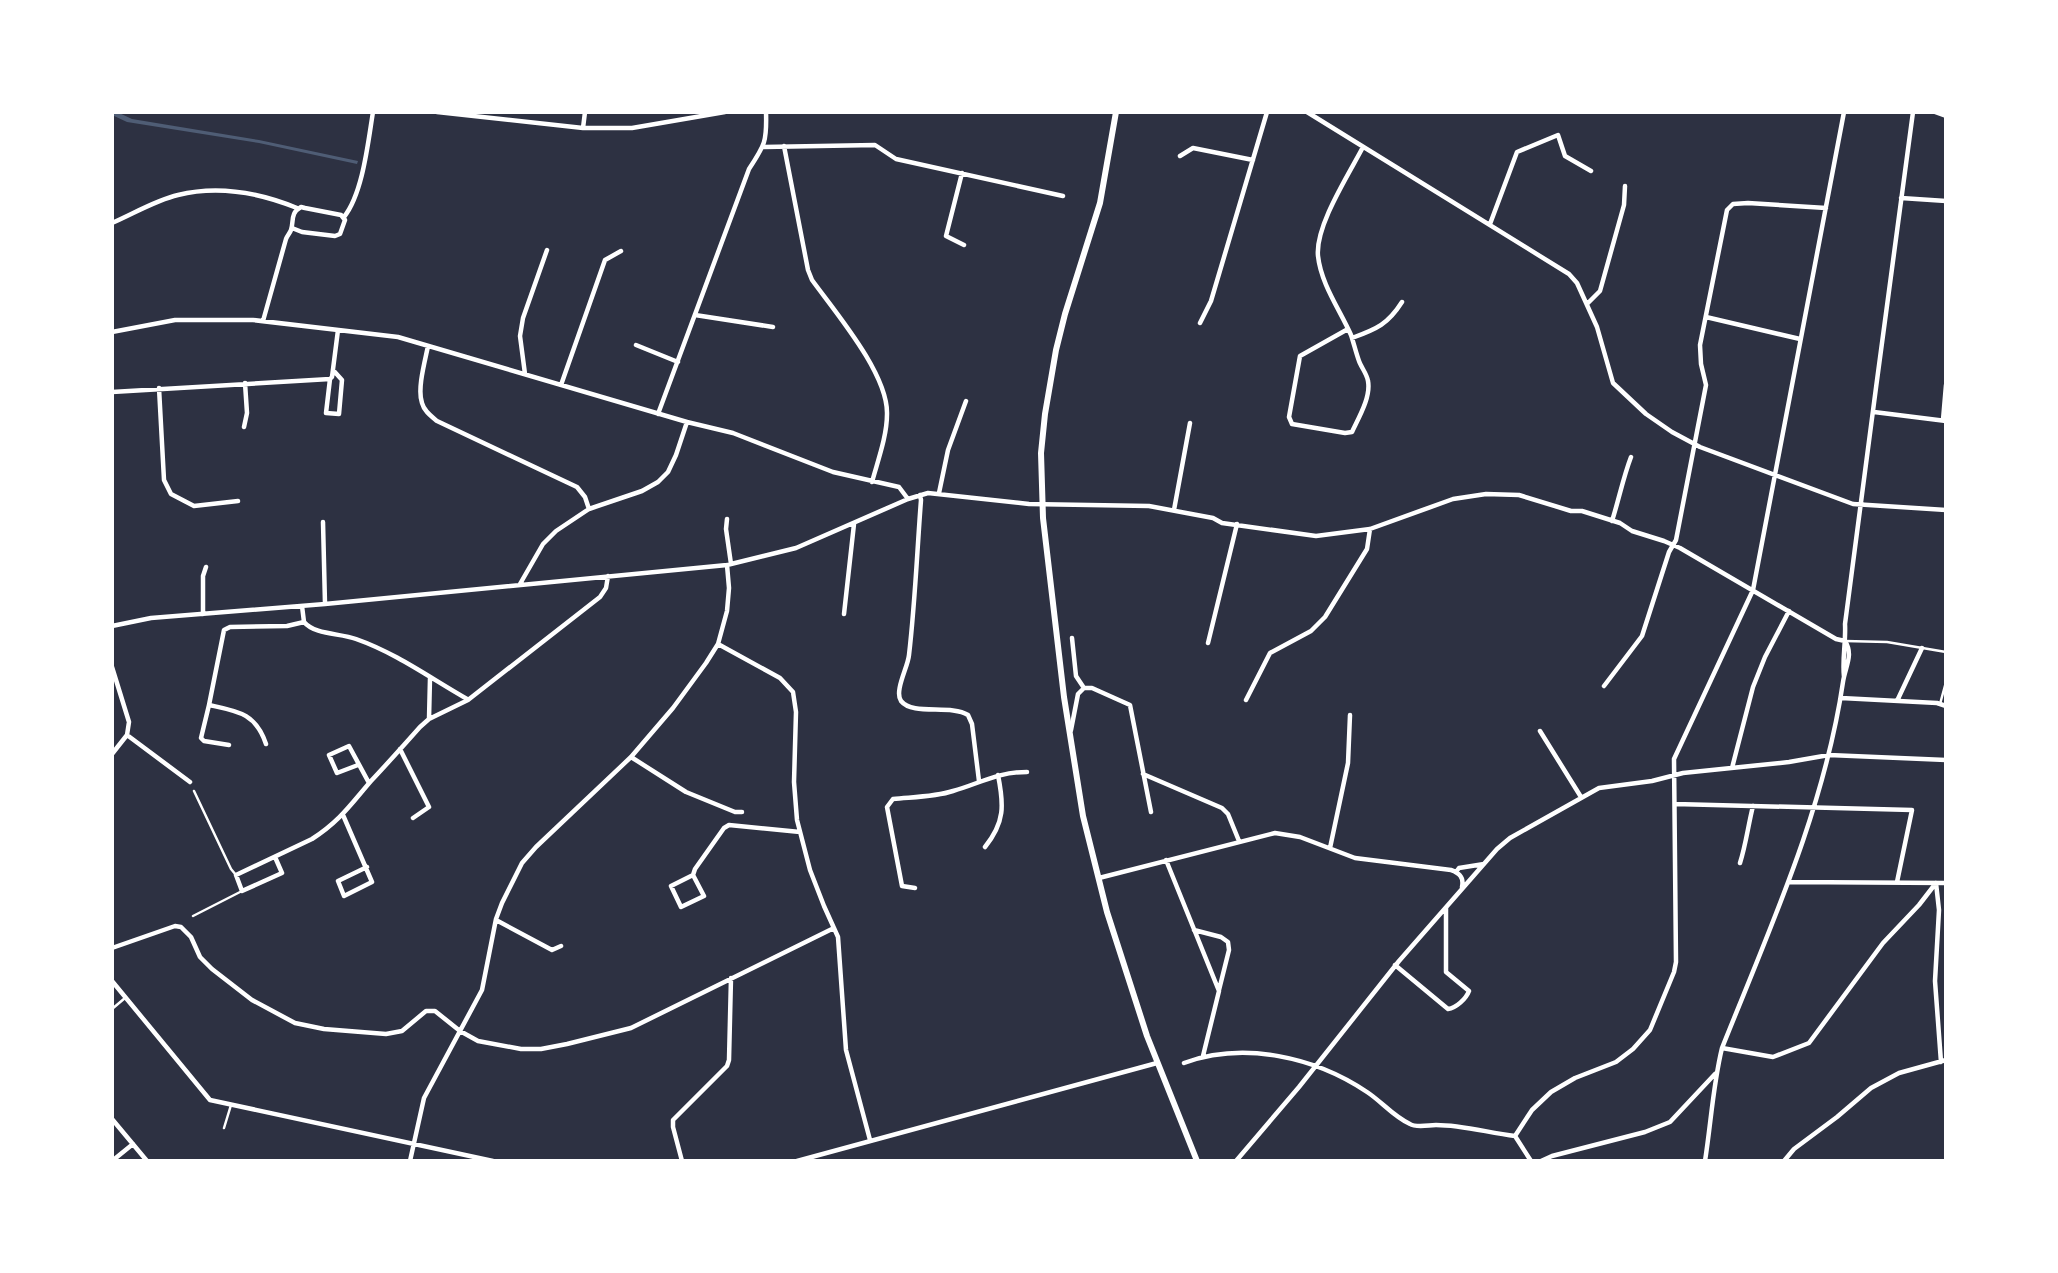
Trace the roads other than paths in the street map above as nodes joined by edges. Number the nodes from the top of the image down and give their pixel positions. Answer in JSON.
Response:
{"nodes":[{"id":1,"x":373,"y":112,"type":"edge"},
{"id":2,"x":437,"y":112,"type":"edge"},
{"id":3,"x":585,"y":112,"type":"edge"},
{"id":4,"x":725,"y":112,"type":"edge"},
{"id":5,"x":766,"y":112,"type":"edge"},
{"id":6,"x":1116,"y":112,"type":"edge"},
{"id":7,"x":1267,"y":112,"type":"edge"},
{"id":8,"x":1307,"y":112,"type":"edge"},
{"id":9,"x":1844,"y":112,"type":"edge"},
{"id":10,"x":1913,"y":112,"type":"edge"},
{"id":11,"x":1935,"y":112,"type":"edge"},
{"id":12,"x":1946,"y":116,"type":"edge"},
{"id":13,"x":583,"y":128,"type":"junction"},
{"id":14,"x":764,"y":146,"type":"junction"},
{"id":15,"x":784,"y":146,"type":"junction"},
{"id":16,"x":1363,"y":147,"type":"junction"},
{"id":17,"x":1180,"y":156,"type":"dead end"},
{"id":18,"x":1253,"y":160,"type":"junction"},
{"id":19,"x":1591,"y":171,"type":"dead end"},
{"id":20,"x":962,"y":173,"type":"junction"},
{"id":21,"x":1625,"y":187,"type":"dead end"},
{"id":22,"x":1063,"y":196,"type":"dead end"},
{"id":23,"x":1901,"y":198,"type":"junction"},
{"id":24,"x":1946,"y":201,"type":"edge"},
{"id":25,"x":297,"y":208,"type":"junction"},
{"id":26,"x":1826,"y":208,"type":"junction"},
{"id":27,"x":344,"y":217,"type":"junction"},
{"id":28,"x":112,"y":223,"type":"edge"},
{"id":29,"x":1489,"y":225,"type":"junction"},
{"id":30,"x":292,"y":228,"type":"junction"},
{"id":31,"x":964,"y":245,"type":"dead end"},
{"id":32,"x":547,"y":250,"type":"dead end"},
{"id":33,"x":621,"y":251,"type":"dead end"},
{"id":34,"x":1402,"y":302,"type":"dead end"},
{"id":35,"x":1587,"y":304,"type":"junction"},
{"id":36,"x":695,"y":315,"type":"junction"},
{"id":37,"x":1706,"y":317,"type":"junction"},
{"id":38,"x":263,"y":321,"type":"junction"},
{"id":39,"x":1200,"y":323,"type":"dead end"},
{"id":40,"x":773,"y":327,"type":"dead end"},
{"id":41,"x":1348,"y":329,"type":"junction"},
{"id":42,"x":338,"y":330,"type":"junction"},
{"id":43,"x":112,"y":332,"type":"edge"},
{"id":44,"x":1352,"y":338,"type":"junction"},
{"id":45,"x":1800,"y":339,"type":"junction"},
{"id":46,"x":636,"y":345,"type":"dead end"},
{"id":47,"x":428,"y":346,"type":"junction"},
{"id":48,"x":678,"y":362,"type":"junction"},
{"id":49,"x":332,"y":370,"type":"junction"},
{"id":50,"x":525,"y":374,"type":"junction"},
{"id":51,"x":330,"y":379,"type":"junction"},
{"id":52,"x":246,"y":383,"type":"junction"},
{"id":53,"x":561,"y":385,"type":"junction"},
{"id":54,"x":1946,"y":385,"type":"edge"},
{"id":55,"x":159,"y":388,"type":"junction"},
{"id":56,"x":112,"y":392,"type":"edge"},
{"id":57,"x":966,"y":401,"type":"dead end"},
{"id":58,"x":1874,"y":412,"type":"junction"},
{"id":59,"x":658,"y":414,"type":"junction"},
{"id":60,"x":1944,"y":421,"type":"edge"},
{"id":61,"x":687,"y":422,"type":"junction"},
{"id":62,"x":1190,"y":423,"type":"dead end"},
{"id":63,"x":244,"y":427,"type":"dead end"},
{"id":64,"x":1694,"y":444,"type":"junction"},
{"id":65,"x":1631,"y":457,"type":"dead end"},
{"id":66,"x":1774,"y":474,"type":"junction"},
{"id":67,"x":872,"y":482,"type":"junction"},
{"id":68,"x":939,"y":493,"type":"junction"},
{"id":69,"x":919,"y":495,"type":"junction"},
{"id":70,"x":908,"y":499,"type":"junction"},
{"id":71,"x":238,"y":501,"type":"dead end"},
{"id":72,"x":1042,"y":504,"type":"junction"},
{"id":73,"x":1859,"y":505,"type":"junction"},
{"id":74,"x":589,"y":509,"type":"junction"},
{"id":75,"x":1174,"y":510,"type":"junction"},
{"id":76,"x":1946,"y":510,"type":"edge"},
{"id":77,"x":727,"y":519,"type":"dead end"},
{"id":78,"x":1612,"y":521,"type":"junction"},
{"id":79,"x":323,"y":522,"type":"dead end"},
{"id":80,"x":854,"y":524,"type":"junction"},
{"id":81,"x":1237,"y":524,"type":"junction"},
{"id":82,"x":1370,"y":529,"type":"junction"},
{"id":83,"x":1674,"y":545,"type":"junction"},
{"id":84,"x":729,"y":564,"type":"junction"},
{"id":85,"x":206,"y":567,"type":"dead end"},
{"id":86,"x":608,"y":576,"type":"junction"},
{"id":87,"x":520,"y":584,"type":"junction"},
{"id":88,"x":1753,"y":590,"type":"junction"},
{"id":89,"x":325,"y":604,"type":"junction"},
{"id":90,"x":302,"y":606,"type":"junction"},
{"id":91,"x":1789,"y":611,"type":"junction"},
{"id":92,"x":203,"y":614,"type":"junction"},
{"id":93,"x":844,"y":614,"type":"dead end"},
{"id":94,"x":304,"y":622,"type":"junction"},
{"id":95,"x":112,"y":626,"type":"edge"},
{"id":96,"x":1072,"y":638,"type":"dead end"},
{"id":97,"x":1846,"y":641,"type":"junction"},
{"id":98,"x":718,"y":643,"type":"junction"},
{"id":99,"x":1208,"y":643,"type":"dead end"},
{"id":100,"x":1922,"y":648,"type":"junction"},
{"id":101,"x":1946,"y":652,"type":"edge"},
{"id":102,"x":112,"y":667,"type":"edge"},
{"id":103,"x":430,"y":677,"type":"junction"},
{"id":104,"x":1946,"y":682,"type":"edge"},
{"id":105,"x":1604,"y":686,"type":"dead end"},
{"id":106,"x":1084,"y":688,"type":"junction"},
{"id":107,"x":1841,"y":698,"type":"junction"},
{"id":108,"x":1246,"y":699,"type":"dead end"},
{"id":109,"x":468,"y":700,"type":"junction"},
{"id":110,"x":1897,"y":701,"type":"junction"},
{"id":111,"x":209,"y":705,"type":"junction"},
{"id":112,"x":1943,"y":705,"type":"edge"},
{"id":113,"x":1350,"y":715,"type":"dead end"},
{"id":114,"x":429,"y":719,"type":"junction"},
{"id":115,"x":1540,"y":731,"type":"dead end"},
{"id":116,"x":127,"y":735,"type":"junction"},
{"id":117,"x":1069,"y":738,"type":"junction"},
{"id":118,"x":266,"y":744,"type":"dead end"},
{"id":119,"x":229,"y":745,"type":"dead end"},
{"id":120,"x":400,"y":749,"type":"junction"},
{"id":121,"x":112,"y":754,"type":"edge"},
{"id":122,"x":1829,"y":755,"type":"junction"},
{"id":123,"x":631,"y":757,"type":"junction"},
{"id":124,"x":1946,"y":760,"type":"edge"},
{"id":125,"x":358,"y":765,"type":"junction"},
{"id":126,"x":1732,"y":768,"type":"junction"},
{"id":127,"x":1027,"y":772,"type":"dead end"},
{"id":128,"x":1143,"y":774,"type":"junction"},
{"id":129,"x":998,"y":775,"type":"junction"},
{"id":130,"x":1674,"y":776,"type":"junction"},
{"id":131,"x":979,"y":780,"type":"junction"},
{"id":132,"x":190,"y":782,"type":"dead end"},
{"id":133,"x":369,"y":783,"type":"junction"},
{"id":134,"x":194,"y":790,"type":"dead end"},
{"id":135,"x":1581,"y":797,"type":"junction"},
{"id":136,"x":1675,"y":804,"type":"junction"},
{"id":137,"x":1753,"y":806,"type":"junction"},
{"id":138,"x":1814,"y":808,"type":"junction"},
{"id":139,"x":742,"y":812,"type":"dead end"},
{"id":140,"x":1151,"y":813,"type":"dead end"},
{"id":141,"x":343,"y":815,"type":"junction"},
{"id":142,"x":413,"y":818,"type":"dead end"},
{"id":143,"x":800,"y":832,"type":"junction"},
{"id":144,"x":1239,"y":841,"type":"junction"},
{"id":145,"x":985,"y":847,"type":"dead end"},
{"id":146,"x":1330,"y":848,"type":"junction"},
{"id":147,"x":275,"y":857,"type":"junction"},
{"id":148,"x":1166,"y":860,"type":"junction"},
{"id":149,"x":1740,"y":863,"type":"dead end"},
{"id":150,"x":1484,"y":864,"type":"junction"},
{"id":151,"x":367,"y":867,"type":"junction"},
{"id":152,"x":1457,"y":872,"type":"junction"},
{"id":153,"x":236,"y":875,"type":"junction"},
{"id":154,"x":693,"y":875,"type":"junction"},
{"id":155,"x":1098,"y":878,"type":"junction"},
{"id":156,"x":1789,"y":882,"type":"junction"},
{"id":157,"x":1897,"y":882,"type":"junction"},
{"id":158,"x":1936,"y":883,"type":"junction"},
{"id":159,"x":1946,"y":883,"type":"edge"},
{"id":160,"x":915,"y":888,"type":"dead end"},
{"id":161,"x":242,"y":891,"type":"junction"},
{"id":162,"x":1461,"y":891,"type":"junction"},
{"id":163,"x":1446,"y":907,"type":"junction"},
{"id":164,"x":193,"y":916,"type":"dead end"},
{"id":165,"x":496,"y":919,"type":"junction"},
{"id":166,"x":834,"y":928,"type":"junction"},
{"id":167,"x":1194,"y":930,"type":"junction"},
{"id":168,"x":561,"y":946,"type":"dead end"},
{"id":169,"x":112,"y":948,"type":"edge"},
{"id":170,"x":1395,"y":965,"type":"junction"},
{"id":171,"x":731,"y":978,"type":"junction"},
{"id":172,"x":112,"y":981,"type":"edge"},
{"id":173,"x":1219,"y":991,"type":"junction"},
{"id":174,"x":125,"y":998,"type":"junction"},
{"id":175,"x":112,"y":1009,"type":"edge"},
{"id":176,"x":460,"y":1031,"type":"junction"},
{"id":177,"x":1722,"y":1048,"type":"junction"},
{"id":178,"x":1203,"y":1056,"type":"junction"},
{"id":179,"x":1944,"y":1061,"type":"edge"},
{"id":180,"x":1157,"y":1063,"type":"junction"},
{"id":181,"x":1184,"y":1063,"type":"dead end"},
{"id":182,"x":1316,"y":1065,"type":"junction"},
{"id":183,"x":1716,"y":1074,"type":"junction"},
{"id":184,"x":232,"y":1104,"type":"junction"},
{"id":185,"x":112,"y":1119,"type":"edge"},
{"id":186,"x":224,"y":1128,"type":"dead end"},
{"id":187,"x":1515,"y":1136,"type":"junction"},
{"id":188,"x":870,"y":1140,"type":"junction"},
{"id":189,"x":414,"y":1143,"type":"junction"},
{"id":190,"x":133,"y":1144,"type":"junction"},
{"id":191,"x":112,"y":1161,"type":"edge"},
{"id":192,"x":147,"y":1161,"type":"edge"},
{"id":193,"x":410,"y":1161,"type":"edge"},
{"id":194,"x":493,"y":1161,"type":"edge"},
{"id":195,"x":682,"y":1161,"type":"edge"},
{"id":196,"x":797,"y":1161,"type":"edge"},
{"id":197,"x":1197,"y":1161,"type":"edge"},
{"id":198,"x":1236,"y":1161,"type":"edge"},
{"id":199,"x":1531,"y":1161,"type":"edge"},
{"id":200,"x":1541,"y":1161,"type":"edge"},
{"id":201,"x":1705,"y":1161,"type":"edge"},
{"id":202,"x":1784,"y":1161,"type":"edge"}],
"edges":[{"from":1,"to":27,"type":"street"},
{"from":2,"to":13,"type":"street"},
{"from":3,"to":13,"type":"street"},
{"from":4,"to":13,"type":"street"},
{"from":5,"to":14,"type":"street"},
{"from":6,"to":72,"type":"street"},
{"from":7,"to":18,"type":"street"},
{"from":8,"to":16,"type":"street"},
{"from":9,"to":26,"type":"street"},
{"from":10,"to":23,"type":"street"},
{"from":11,"to":12,"type":"street"},
{"from":14,"to":15,"type":"street"},
{"from":14,"to":36,"type":"street"},
{"from":15,"to":20,"type":"street"},
{"from":15,"to":67,"type":"street"},
{"from":16,"to":29,"type":"street"},
{"from":16,"to":41,"type":"street"},
{"from":17,"to":18,"type":"street"},
{"from":18,"to":39,"type":"street"},
{"from":19,"to":29,"type":"street"},
{"from":20,"to":22,"type":"street"},
{"from":20,"to":31,"type":"street"},
{"from":21,"to":35,"type":"street"},
{"from":23,"to":24,"type":"street"},
{"from":23,"to":58,"type":"street"},
{"from":25,"to":27,"type":"street"},
{"from":25,"to":28,"type":"street"},
{"from":25,"to":30,"type":"street"},
{"from":26,"to":37,"type":"street"},
{"from":26,"to":45,"type":"street"},
{"from":27,"to":30,"type":"street"},
{"from":29,"to":35,"type":"street"},
{"from":30,"to":38,"type":"street"},
{"from":32,"to":50,"type":"street"},
{"from":33,"to":53,"type":"street"},
{"from":34,"to":44,"type":"street"},
{"from":35,"to":64,"type":"street"},
{"from":36,"to":40,"type":"street"},
{"from":36,"to":48,"type":"street"},
{"from":37,"to":45,"type":"street"},
{"from":37,"to":64,"type":"street"},
{"from":38,"to":42,"type":"street"},
{"from":38,"to":43,"type":"street"},
{"from":41,"to":44,"type":"street"},
{"from":41,"to":44,"type":"street"},
{"from":42,"to":47,"type":"street"},
{"from":42,"to":49,"type":"street"},
{"from":45,"to":66,"type":"street"},
{"from":46,"to":48,"type":"street"},
{"from":47,"to":50,"type":"street"},
{"from":47,"to":74,"type":"street"},
{"from":48,"to":59,"type":"street"},
{"from":49,"to":51,"type":"street"},
{"from":49,"to":51,"type":"street"},
{"from":50,"to":53,"type":"street"},
{"from":51,"to":52,"type":"street"},
{"from":52,"to":55,"type":"street"},
{"from":52,"to":63,"type":"street"},
{"from":53,"to":59,"type":"street"},
{"from":54,"to":60,"type":"street"},
{"from":55,"to":56,"type":"street"},
{"from":55,"to":71,"type":"street"},
{"from":57,"to":68,"type":"street"},
{"from":58,"to":60,"type":"street"},
{"from":58,"to":73,"type":"street"},
{"from":59,"to":61,"type":"street"},
{"from":61,"to":67,"type":"street"},
{"from":61,"to":74,"type":"street"},
{"from":62,"to":75,"type":"street"},
{"from":64,"to":66,"type":"street"},
{"from":64,"to":83,"type":"street"},
{"from":65,"to":78,"type":"street"},
{"from":66,"to":73,"type":"street"},
{"from":66,"to":88,"type":"street"},
{"from":67,"to":70,"type":"street"},
{"from":68,"to":69,"type":"street"},
{"from":68,"to":72,"type":"street"},
{"from":69,"to":70,"type":"street"},
{"from":69,"to":131,"type":"street"},
{"from":70,"to":80,"type":"street"},
{"from":72,"to":75,"type":"street"},
{"from":72,"to":117,"type":"street"},
{"from":73,"to":76,"type":"street"},
{"from":73,"to":97,"type":"street"},
{"from":74,"to":87,"type":"street"},
{"from":75,"to":81,"type":"street"},
{"from":77,"to":84,"type":"street"},
{"from":78,"to":82,"type":"street"},
{"from":78,"to":83,"type":"street"},
{"from":79,"to":89,"type":"street"},
{"from":80,"to":84,"type":"street"},
{"from":80,"to":93,"type":"street"},
{"from":81,"to":82,"type":"street"},
{"from":81,"to":99,"type":"street"},
{"from":82,"to":108,"type":"street"},
{"from":83,"to":88,"type":"street"},
{"from":83,"to":105,"type":"street"},
{"from":84,"to":86,"type":"street"},
{"from":84,"to":98,"type":"street"},
{"from":85,"to":92,"type":"street"},
{"from":86,"to":87,"type":"street"},
{"from":86,"to":109,"type":"street"},
{"from":87,"to":89,"type":"street"},
{"from":88,"to":91,"type":"street"},
{"from":88,"to":130,"type":"street"},
{"from":89,"to":90,"type":"street"},
{"from":90,"to":92,"type":"street"},
{"from":90,"to":94,"type":"street"},
{"from":91,"to":97,"type":"street"},
{"from":91,"to":126,"type":"street"},
{"from":92,"to":95,"type":"street"},
{"from":94,"to":103,"type":"street"},
{"from":94,"to":111,"type":"street"},
{"from":96,"to":106,"type":"street"},
{"from":97,"to":100,"type":"lane"},
{"from":97,"to":107,"type":"street"},
{"from":98,"to":123,"type":"street"},
{"from":98,"to":143,"type":"street"},
{"from":100,"to":101,"type":"lane"},
{"from":100,"to":110,"type":"street"},
{"from":102,"to":116,"type":"street"},
{"from":103,"to":109,"type":"street"},
{"from":103,"to":114,"type":"street"},
{"from":104,"to":112,"type":"lane"},
{"from":106,"to":117,"type":"street"},
{"from":106,"to":128,"type":"street"},
{"from":107,"to":110,"type":"street"},
{"from":107,"to":122,"type":"street"},
{"from":109,"to":114,"type":"street"},
{"from":110,"to":112,"type":"street"},
{"from":111,"to":118,"type":"street"},
{"from":111,"to":119,"type":"street"},
{"from":113,"to":146,"type":"street"},
{"from":114,"to":120,"type":"street"},
{"from":115,"to":135,"type":"street"},
{"from":116,"to":121,"type":"street"},
{"from":116,"to":132,"type":"street"},
{"from":117,"to":155,"type":"street"},
{"from":120,"to":133,"type":"street"},
{"from":120,"to":142,"type":"street"},
{"from":122,"to":124,"type":"street"},
{"from":122,"to":126,"type":"street"},
{"from":122,"to":138,"type":"street"},
{"from":123,"to":139,"type":"street"},
{"from":123,"to":165,"type":"street"},
{"from":125,"to":125,"type":"street"},
{"from":125,"to":133,"type":"street"},
{"from":126,"to":130,"type":"street"},
{"from":127,"to":129,"type":"street"},
{"from":128,"to":140,"type":"street"},
{"from":128,"to":144,"type":"street"},
{"from":129,"to":131,"type":"street"},
{"from":129,"to":145,"type":"street"},
{"from":130,"to":135,"type":"street"},
{"from":130,"to":136,"type":"street"},
{"from":131,"to":160,"type":"street"},
{"from":133,"to":141,"type":"street"},
{"from":134,"to":153,"type":"lane"},
{"from":135,"to":150,"type":"street"},
{"from":136,"to":137,"type":"street"},
{"from":136,"to":187,"type":"street"},
{"from":137,"to":138,"type":"street"},
{"from":137,"to":149,"type":"street"},
{"from":138,"to":156,"type":"street"},
{"from":138,"to":157,"type":"street"},
{"from":141,"to":147,"type":"street"},
{"from":141,"to":151,"type":"street"},
{"from":143,"to":154,"type":"street"},
{"from":143,"to":166,"type":"street"},
{"from":144,"to":146,"type":"street"},
{"from":144,"to":148,"type":"street"},
{"from":146,"to":152,"type":"street"},
{"from":147,"to":153,"type":"street"},
{"from":147,"to":161,"type":"street"},
{"from":148,"to":155,"type":"street"},
{"from":148,"to":167,"type":"street"},
{"from":150,"to":152,"type":"street"},
{"from":150,"to":162,"type":"street"},
{"from":151,"to":151,"type":"street"},
{"from":152,"to":162,"type":"street"},
{"from":153,"to":161,"type":"street"},
{"from":154,"to":154,"type":"street"},
{"from":155,"to":180,"type":"street"},
{"from":156,"to":157,"type":"street"},
{"from":156,"to":177,"type":"street"},
{"from":157,"to":158,"type":"street"},
{"from":158,"to":159,"type":"street"},
{"from":158,"to":177,"type":"street"},
{"from":158,"to":179,"type":"street"},
{"from":161,"to":164,"type":"lane"},
{"from":162,"to":163,"type":"street"},
{"from":163,"to":170,"type":"street"},
{"from":163,"to":170,"type":"street"},
{"from":165,"to":168,"type":"street"},
{"from":165,"to":176,"type":"street"},
{"from":166,"to":171,"type":"street"},
{"from":166,"to":188,"type":"street"},
{"from":167,"to":173,"type":"street"},
{"from":167,"to":173,"type":"street"},
{"from":169,"to":176,"type":"street"},
{"from":170,"to":182,"type":"street"},
{"from":171,"to":176,"type":"street"},
{"from":171,"to":195,"type":"street"},
{"from":172,"to":174,"type":"street"},
{"from":173,"to":178,"type":"street"},
{"from":174,"to":175,"type":"lane"},
{"from":174,"to":184,"type":"street"},
{"from":176,"to":189,"type":"street"},
{"from":177,"to":183,"type":"street"},
{"from":178,"to":181,"type":"street"},
{"from":178,"to":182,"type":"street"},
{"from":179,"to":202,"type":"street"},
{"from":180,"to":188,"type":"street"},
{"from":180,"to":197,"type":"street"},
{"from":182,"to":187,"type":"street"},
{"from":182,"to":198,"type":"street"},
{"from":183,"to":200,"type":"street"},
{"from":183,"to":201,"type":"street"},
{"from":184,"to":186,"type":"lane"},
{"from":184,"to":189,"type":"street"},
{"from":185,"to":190,"type":"street"},
{"from":187,"to":199,"type":"street"},
{"from":188,"to":196,"type":"street"},
{"from":189,"to":193,"type":"street"},
{"from":189,"to":194,"type":"street"},
{"from":190,"to":191,"type":"street"},
{"from":190,"to":192,"type":"street"}]}
